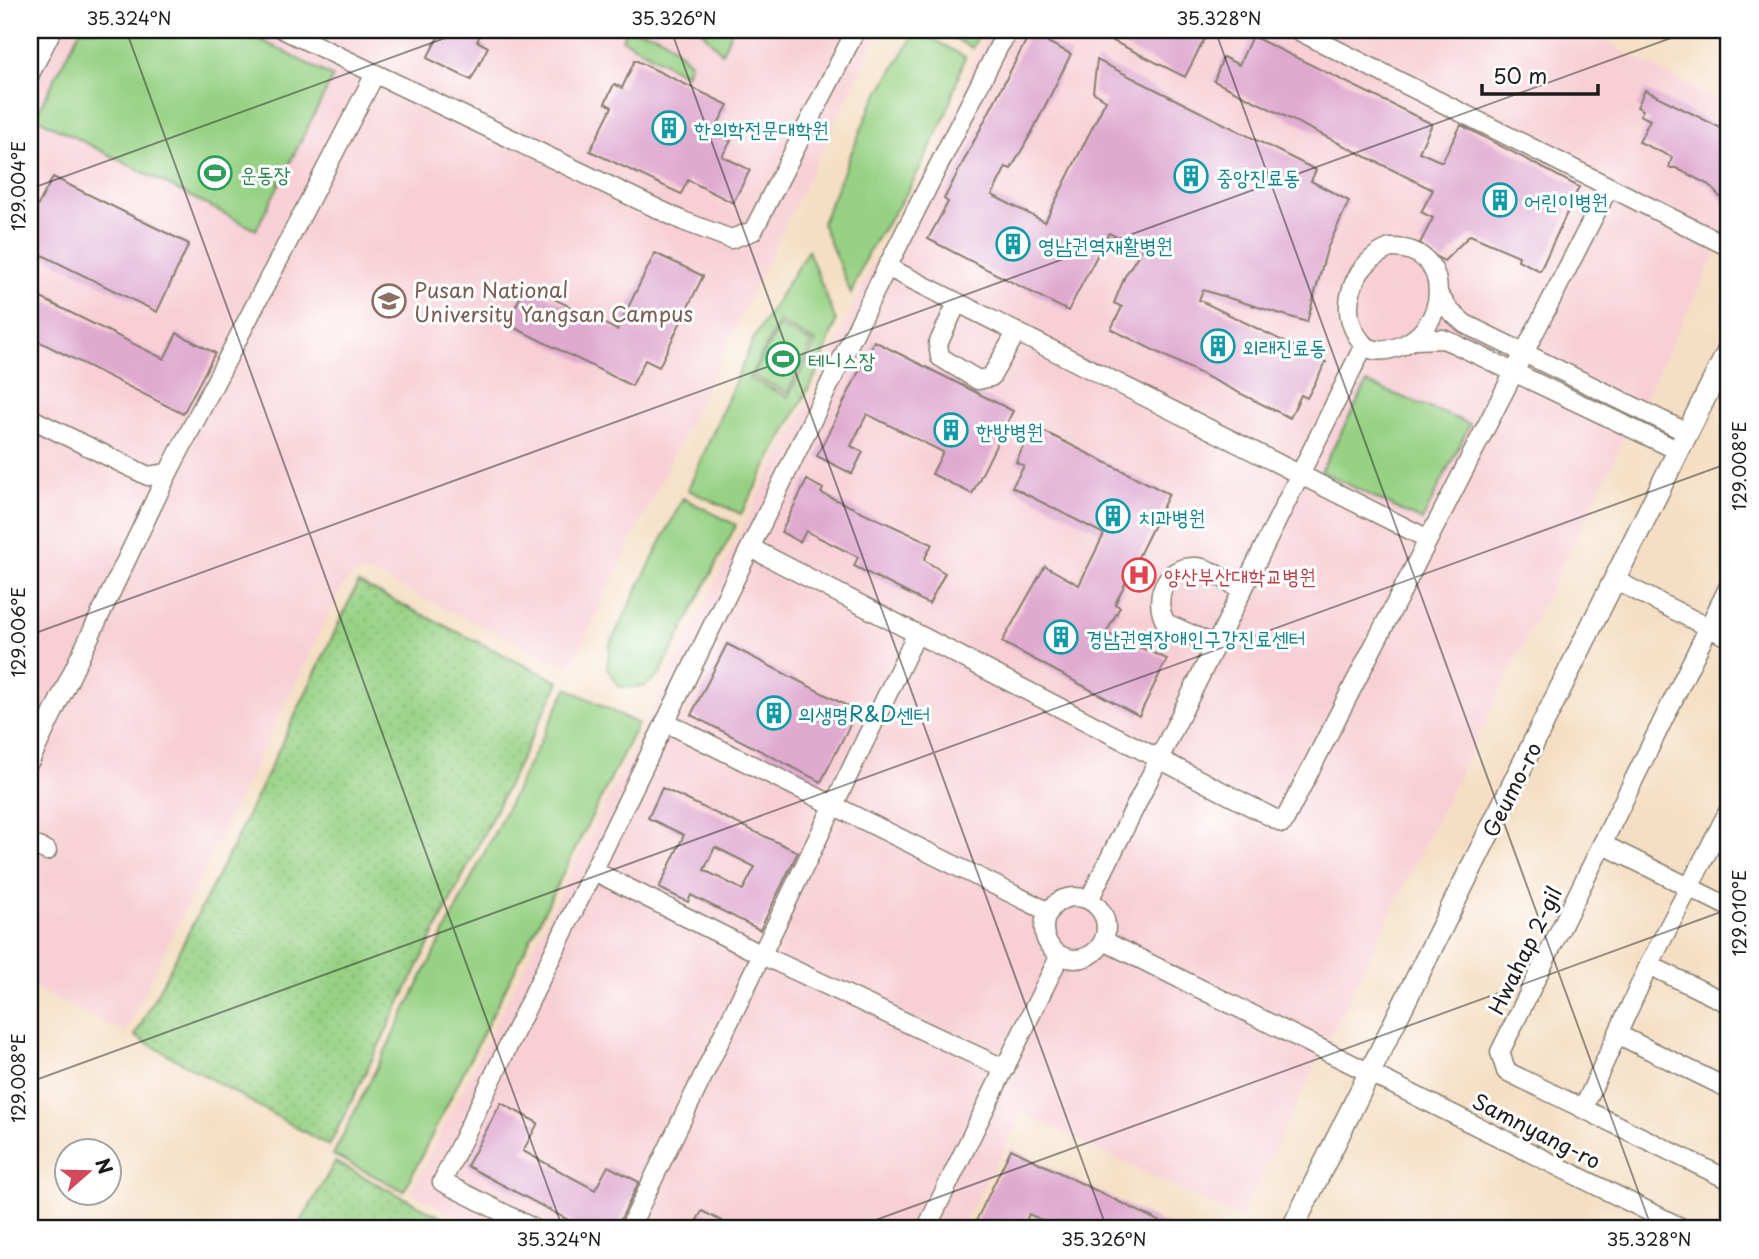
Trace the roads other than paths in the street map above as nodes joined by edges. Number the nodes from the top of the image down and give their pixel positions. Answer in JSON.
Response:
{"nodes":[{"id":1,"x":52,"y":30,"type":"edge"},
{"id":2,"x":284,"y":30,"type":"edge"},
{"id":3,"x":856,"y":30,"type":"edge"},
{"id":4,"x":1010,"y":30,"type":"edge"},
{"id":5,"x":1297,"y":30,"type":"edge"},
{"id":6,"x":30,"y":74,"type":"edge"},
{"id":7,"x":375,"y":74,"type":"junction"},
{"id":8,"x":1609,"y":187,"type":"junction"},
{"id":9,"x":1729,"y":247,"type":"edge"},
{"id":10,"x":887,"y":267,"type":"junction"},
{"id":11,"x":1439,"y":295,"type":"junction"},
{"id":12,"x":957,"y":303,"type":"junction"},
{"id":13,"x":1539,"y":324,"type":"junction"},
{"id":14,"x":1016,"y":333,"type":"junction"},
{"id":15,"x":1415,"y":340,"type":"junction"},
{"id":16,"x":1364,"y":345,"type":"junction"},
{"id":17,"x":1729,"y":349,"type":"edge"},
{"id":18,"x":1524,"y":353,"type":"junction"},
{"id":19,"x":1514,"y":372,"type":"junction"},
{"id":20,"x":1594,"y":388,"type":"junction"},
{"id":21,"x":30,"y":418,"type":"edge"},
{"id":22,"x":1684,"y":441,"type":"junction"},
{"id":23,"x":168,"y":473,"type":"junction"},
{"id":24,"x":1299,"y":473,"type":"junction"},
{"id":25,"x":1428,"y":539,"type":"junction"},
{"id":26,"x":751,"y":548,"type":"junction"},
{"id":27,"x":1615,"y":580,"type":"junction"},
{"id":28,"x":1729,"y":586,"type":"edge"},
{"id":29,"x":1242,"y":590,"type":"junction"},
{"id":30,"x":1709,"y":627,"type":"junction"},
{"id":31,"x":916,"y":635,"type":"junction"},
{"id":32,"x":1729,"y":638,"type":"edge"},
{"id":33,"x":1215,"y":645,"type":"junction"},
{"id":34,"x":665,"y":722,"type":"junction"},
{"id":35,"x":1160,"y":758,"type":"junction"},
{"id":36,"x":30,"y":761,"type":"edge"},
{"id":37,"x":832,"y":804,"type":"junction"},
{"id":38,"x":1728,"y":816,"type":"edge"},
{"id":39,"x":30,"y":843,"type":"edge"},
{"id":40,"x":1602,"y":844,"type":"junction"},
{"id":41,"x":47,"y":851,"type":"dead end"},
{"id":42,"x":594,"y":871,"type":"junction"},
{"id":43,"x":1691,"y":888,"type":"junction"},
{"id":44,"x":1089,"y":900,"type":"junction"},
{"id":45,"x":1729,"y":907,"type":"edge"},
{"id":46,"x":1049,"y":912,"type":"junction"},
{"id":47,"x":1104,"y":941,"type":"junction"},
{"id":48,"x":762,"y":955,"type":"junction"},
{"id":49,"x":1060,"y":955,"type":"junction"},
{"id":50,"x":1650,"y":965,"type":"junction"},
{"id":51,"x":1729,"y":1004,"type":"edge"},
{"id":52,"x":1619,"y":1035,"type":"junction"},
{"id":53,"x":1005,"y":1069,"type":"junction"},
{"id":54,"x":1370,"y":1072,"type":"junction"},
{"id":55,"x":1729,"y":1088,"type":"edge"},
{"id":56,"x":1583,"y":1109,"type":"junction"},
{"id":57,"x":1729,"y":1180,"type":"edge"},
{"id":58,"x":535,"y":1229,"type":"edge"},
{"id":59,"x":629,"y":1229,"type":"edge"},
{"id":60,"x":926,"y":1229,"type":"edge"},
{"id":61,"x":1292,"y":1229,"type":"edge"},
{"id":62,"x":1684,"y":1229,"type":"edge"}],
"edges":[{"from":1,"to":6,"type":"street"},
{"from":2,"to":7,"type":"street"},
{"from":3,"to":7,"type":"street"},
{"from":4,"to":10,"type":"street"},
{"from":5,"to":8,"type":"street"},
{"from":7,"to":23,"type":"street"},
{"from":8,"to":9,"type":"street"},
{"from":8,"to":13,"type":"street"},
{"from":10,"to":12,"type":"street"},
{"from":10,"to":26,"type":"street"},
{"from":11,"to":15,"type":"street"},
{"from":11,"to":16,"type":"street"},
{"from":11,"to":18,"type":"street"},
{"from":12,"to":14,"type":"street"},
{"from":12,"to":14,"type":"street"},
{"from":13,"to":18,"type":"street"},
{"from":13,"to":20,"type":"street"},
{"from":14,"to":24,"type":"street"},
{"from":15,"to":16,"type":"street"},
{"from":15,"to":19,"type":"street"},
{"from":16,"to":24,"type":"street"},
{"from":17,"to":22,"type":"main road","name":"Geumo-ro"},
{"from":18,"to":19,"type":"street"},
{"from":18,"to":20,"type":"street"},
{"from":19,"to":22,"type":"street"},
{"from":19,"to":25,"type":"street"},
{"from":20,"to":22,"type":"street"},
{"from":21,"to":23,"type":"street"},
{"from":22,"to":27,"type":"main road","name":"Geumo-ro"},
{"from":23,"to":36,"type":"street"},
{"from":24,"to":25,"type":"street"},
{"from":24,"to":29,"type":"street"},
{"from":25,"to":35,"type":"street"},
{"from":26,"to":31,"type":"street"},
{"from":26,"to":34,"type":"street"},
{"from":27,"to":30,"type":"street"},
{"from":27,"to":54,"type":"main road","name":"Geumo-ro"},
{"from":28,"to":30,"type":"street","name":"Hwahap 2-gil"},
{"from":29,"to":33,"type":"street"},
{"from":29,"to":33,"type":"street"},
{"from":30,"to":32,"type":"street"},
{"from":30,"to":40,"type":"street","name":"Hwahap 2-gil"},
{"from":31,"to":35,"type":"street"},
{"from":31,"to":37,"type":"street"},
{"from":33,"to":35,"type":"street"},
{"from":34,"to":37,"type":"street"},
{"from":34,"to":42,"type":"street"},
{"from":35,"to":44,"type":"street"},
{"from":37,"to":46,"type":"street"},
{"from":37,"to":48,"type":"street"},
{"from":38,"to":43,"type":"street"},
{"from":39,"to":41,"type":"street"},
{"from":40,"to":43,"type":"street"},
{"from":40,"to":56,"type":"street","name":"Hwahap 2-gil"},
{"from":42,"to":48,"type":"street"},
{"from":42,"to":58,"type":"street"},
{"from":43,"to":45,"type":"street"},
{"from":43,"to":50,"type":"street"},
{"from":44,"to":46,"type":"street"},
{"from":44,"to":47,"type":"street"},
{"from":46,"to":49,"type":"street"},
{"from":47,"to":49,"type":"street"},
{"from":47,"to":54,"type":"street","name":"Samnyang-ro"},
{"from":48,"to":53,"type":"street"},
{"from":48,"to":59,"type":"street"},
{"from":49,"to":53,"type":"street"},
{"from":50,"to":51,"type":"street"},
{"from":50,"to":52,"type":"street"},
{"from":52,"to":55,"type":"street"},
{"from":52,"to":56,"type":"street"},
{"from":53,"to":60,"type":"street"},
{"from":54,"to":61,"type":"main road","name":"Geumo-ro"},
{"from":54,"to":62,"type":"street","name":"Samnyang-ro"},
{"from":56,"to":57,"type":"street","name":"Hwahap 2-gil"}]}
